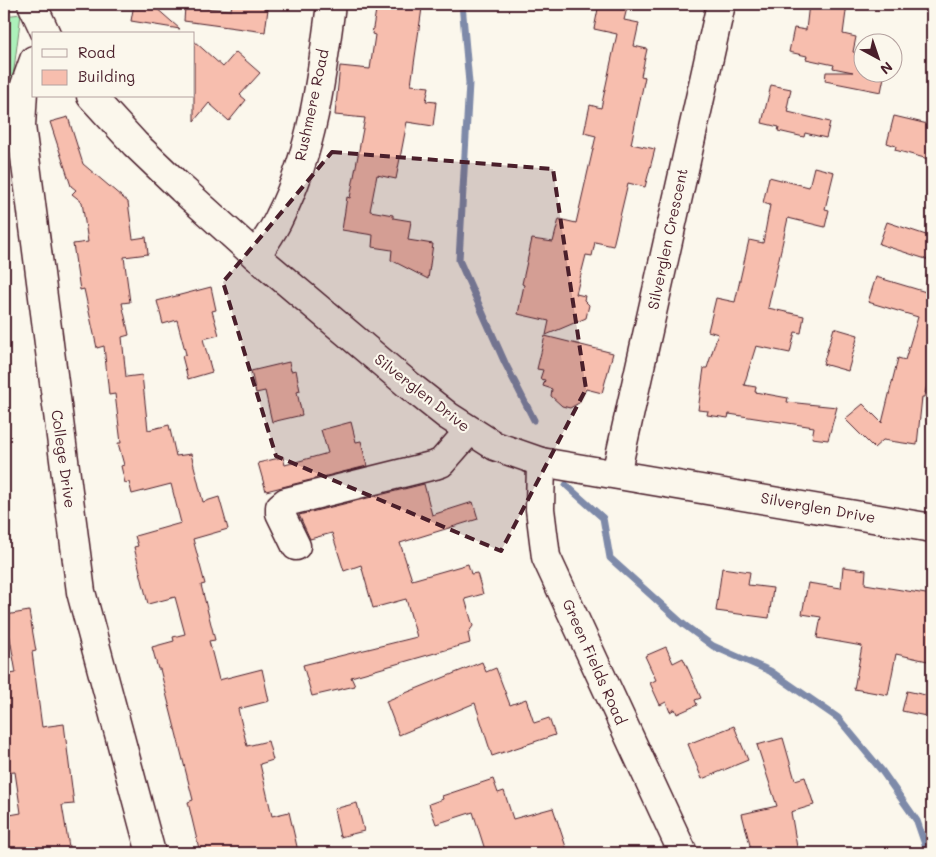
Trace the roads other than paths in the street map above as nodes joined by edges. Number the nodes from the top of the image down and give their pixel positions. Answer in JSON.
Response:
{"nodes":[{"id":1,"x":32,"y":4,"type":"edge"},
{"id":2,"x":331,"y":4,"type":"edge"},
{"id":3,"x":721,"y":4,"type":"edge"},
{"id":4,"x":45,"y":32,"type":"edge"},
{"id":5,"x":32,"y":66,"type":"edge"},
{"id":6,"x":93,"y":98,"type":"edge"},
{"id":7,"x":256,"y":256,"type":"junction"},
{"id":8,"x":469,"y":431,"type":"junction"},
{"id":9,"x":541,"y":462,"type":"junction"},
{"id":10,"x":616,"y":474,"type":"junction"},
{"id":11,"x":932,"y":528,"type":"edge"},
{"id":12,"x":296,"y":546,"type":"dead end"},
{"id":13,"x":151,"y":853,"type":"edge"},
{"id":14,"x":684,"y":853,"type":"edge"}],
"edges":[{"from":1,"to":4,"type":"street"},
{"from":2,"to":7,"type":"street","name":"Rushmere Road"},
{"from":3,"to":10,"type":"street","name":"Silverglen Crescent"},
{"from":5,"to":13,"type":"street","name":"College Drive"},
{"from":6,"to":7,"type":"street","name":"Silverglen Drive"},
{"from":7,"to":8,"type":"street","name":"Silverglen Drive"},
{"from":8,"to":9,"type":"street","name":"Silverglen Drive"},
{"from":8,"to":12,"type":"street"},
{"from":9,"to":10,"type":"street","name":"Silverglen Drive"},
{"from":9,"to":14,"type":"street","name":"Green Fields Road"},
{"from":10,"to":11,"type":"street","name":"Silverglen Drive"}]}
